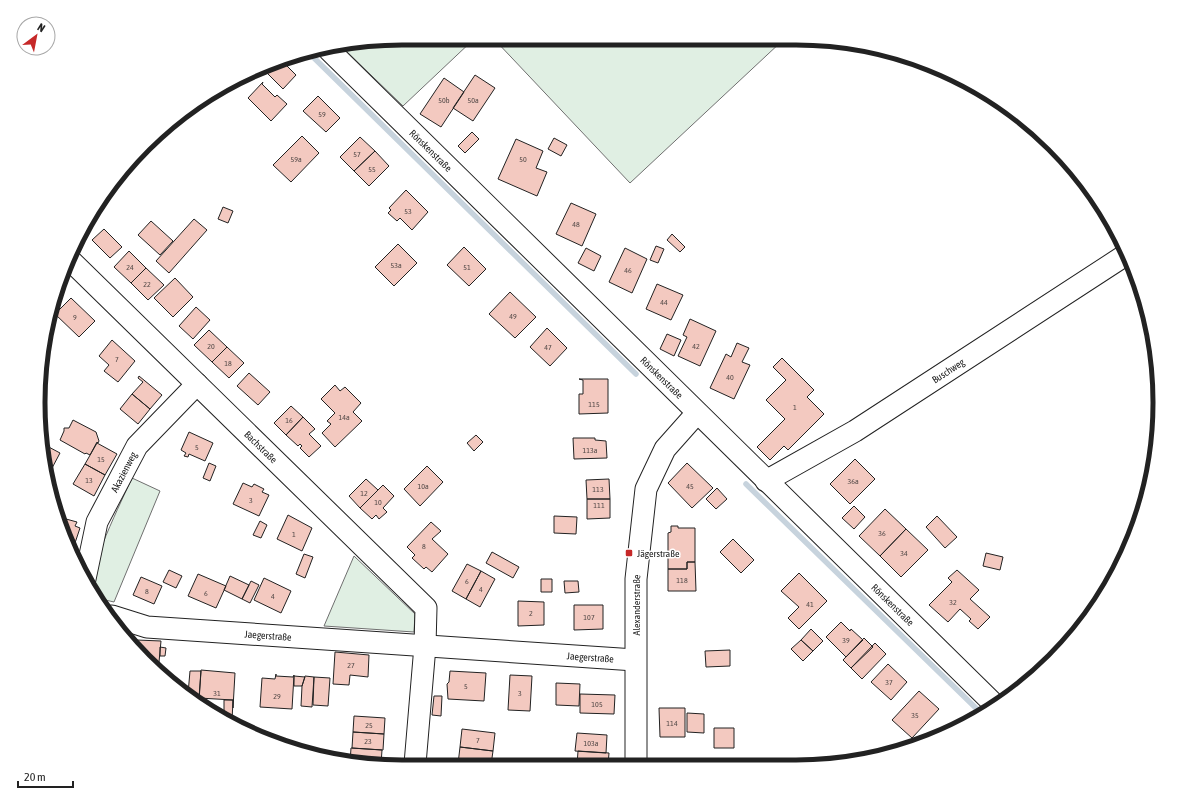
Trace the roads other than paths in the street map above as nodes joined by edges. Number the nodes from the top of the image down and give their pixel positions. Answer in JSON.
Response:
{"nodes":[{"id":1,"x":331,"y":53,"type":"edge"},
{"id":2,"x":1122,"y":257,"type":"edge"},
{"id":3,"x":73,"y":263,"type":"edge"},
{"id":4,"x":197,"y":384,"type":"junction"},
{"id":5,"x":697,"y":413,"type":"junction"},
{"id":6,"x":766,"y":481,"type":"junction"},
{"id":7,"x":87,"y":570,"type":"edge"},
{"id":8,"x":117,"y":618,"type":"edge"},
{"id":9,"x":425,"y":646,"type":"junction"},
{"id":10,"x":635,"y":660,"type":"junction"},
{"id":11,"x":991,"y":702,"type":"edge"},
{"id":12,"x":415,"y":760,"type":"edge"},
{"id":13,"x":636,"y":760,"type":"edge"}],
"edges":[{"from":1,"to":5,"type":"street","name":"Rönskenstraße"},
{"from":2,"to":6,"type":"street","name":"Buschweg"},
{"from":3,"to":4,"type":"street","name":"Bachstraße"},
{"from":4,"to":7,"type":"street","name":"Akazienweg"},
{"from":4,"to":9,"type":"street","name":"Bachstraße"},
{"from":5,"to":6,"type":"street","name":"Rönskenstraße"},
{"from":5,"to":10,"type":"street","name":"Alexanderstraße"},
{"from":6,"to":11,"type":"street","name":"Rönskenstraße"},
{"from":8,"to":9,"type":"street","name":"Jaegerstraße"},
{"from":9,"to":10,"type":"street","name":"Jaegerstraße"},
{"from":9,"to":12,"type":"street"},
{"from":10,"to":13,"type":"street","name":"Alexanderstraße"}]}
